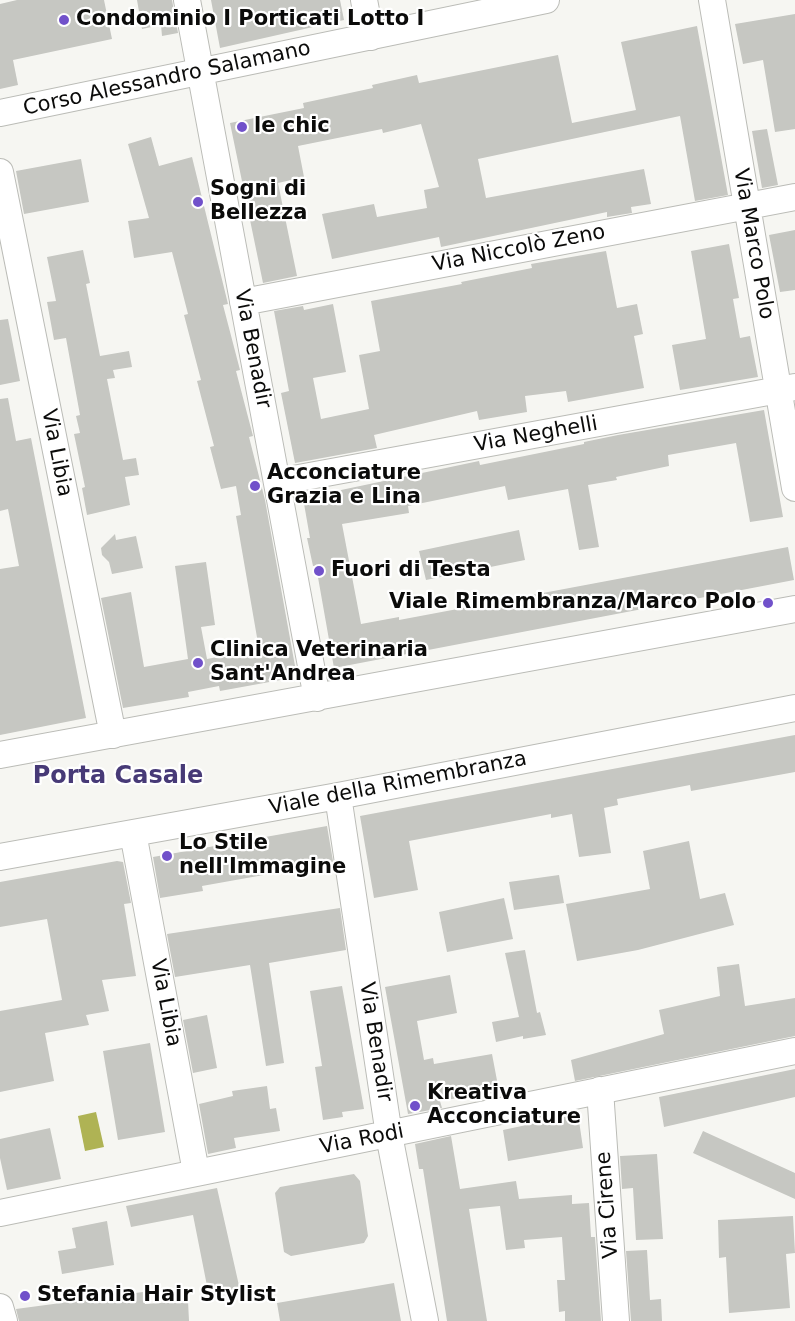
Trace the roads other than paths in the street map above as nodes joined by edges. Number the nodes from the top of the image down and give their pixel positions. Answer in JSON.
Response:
{"nodes":[{"id":1,"x":187,"y":0,"type":"edge"},
{"id":2,"x":363,"y":0,"type":"edge"},
{"id":3,"x":546,"y":0,"type":"edge"},
{"id":4,"x":712,"y":0,"type":"edge"},
{"id":5,"x":516,"y":3,"type":"edge"},
{"id":6,"x":371,"y":37,"type":"junction"},
{"id":7,"x":200,"y":72,"type":"junction"},
{"id":8,"x":0,"y":113,"type":"edge"},
{"id":9,"x":0,"y":172,"type":"edge"},
{"id":10,"x":795,"y":197,"type":"edge"},
{"id":11,"x":747,"y":206,"type":"junction"},
{"id":12,"x":243,"y":302,"type":"junction"},
{"id":13,"x":787,"y":389,"type":"edge"},
{"id":14,"x":277,"y":482,"type":"junction"},
{"id":15,"x":795,"y":488,"type":"edge"},
{"id":16,"x":795,"y":609,"type":"edge"},
{"id":17,"x":317,"y":698,"type":"junction"},
{"id":18,"x":795,"y":708,"type":"edge"},
{"id":19,"x":113,"y":735,"type":"junction"},
{"id":20,"x":0,"y":755,"type":"edge"},
{"id":21,"x":338,"y":796,"type":"junction"},
{"id":22,"x":133,"y":833,"type":"junction"},
{"id":23,"x":0,"y":857,"type":"edge"},
{"id":24,"x":795,"y":1051,"type":"edge"},
{"id":25,"x":600,"y":1090,"type":"junction"},
{"id":26,"x":389,"y":1135,"type":"junction"},
{"id":27,"x":196,"y":1173,"type":"junction"},
{"id":28,"x":0,"y":1213,"type":"edge"},
{"id":29,"x":0,"y":1307,"type":"edge"},
{"id":30,"x":4,"y":1321,"type":"edge"},
{"id":31,"x":425,"y":1321,"type":"edge"},
{"id":32,"x":616,"y":1321,"type":"edge"}],
"edges":[{"from":1,"to":7,"type":"street","name":"Via Benadir"},
{"from":2,"to":6,"type":"street"},
{"from":3,"to":5,"type":"street","name":"Corso Alessandro Salamano"},
{"from":4,"to":11,"type":"street","name":"Via Marco Polo"},
{"from":5,"to":6,"type":"street","name":"Corso Alessandro Salamano"},
{"from":6,"to":7,"type":"street","name":"Corso Alessandro Salamano"},
{"from":7,"to":8,"type":"street","name":"Corso Alessandro Salamano"},
{"from":7,"to":12,"type":"street","name":"Via Benadir"},
{"from":9,"to":19,"type":"street","name":"Via Libia"},
{"from":10,"to":11,"type":"street","name":"Via Niccolò Zeno"},
{"from":11,"to":12,"type":"street","name":"Via Niccolò Zeno"},
{"from":11,"to":13,"type":"street","name":"Via Marco Polo"},
{"from":12,"to":14,"type":"street","name":"Via Benadir"},
{"from":13,"to":14,"type":"street","name":"Via Neghelli"},
{"from":13,"to":15,"type":"street","name":"Via Marco Polo"},
{"from":14,"to":17,"type":"street","name":"Via Benadir"},
{"from":16,"to":17,"type":"street"},
{"from":17,"to":19,"type":"street"},
{"from":18,"to":21,"type":"street","name":"Viale della Rimembranza"},
{"from":19,"to":20,"type":"street"},
{"from":21,"to":22,"type":"street","name":"Viale della Rimembranza"},
{"from":21,"to":26,"type":"street","name":"Via Benadir"},
{"from":22,"to":23,"type":"street","name":"Viale della Rimembranza"},
{"from":22,"to":27,"type":"street","name":"Via Libia"},
{"from":24,"to":25,"type":"street","name":"Via Rodi"},
{"from":25,"to":26,"type":"street","name":"Via Rodi"},
{"from":25,"to":32,"type":"street","name":"Via Cirene"},
{"from":26,"to":27,"type":"street","name":"Via Rodi"},
{"from":26,"to":31,"type":"street","name":"Via Benadir"},
{"from":27,"to":28,"type":"street","name":"Via Rodi"},
{"from":29,"to":30,"type":"street"}]}
